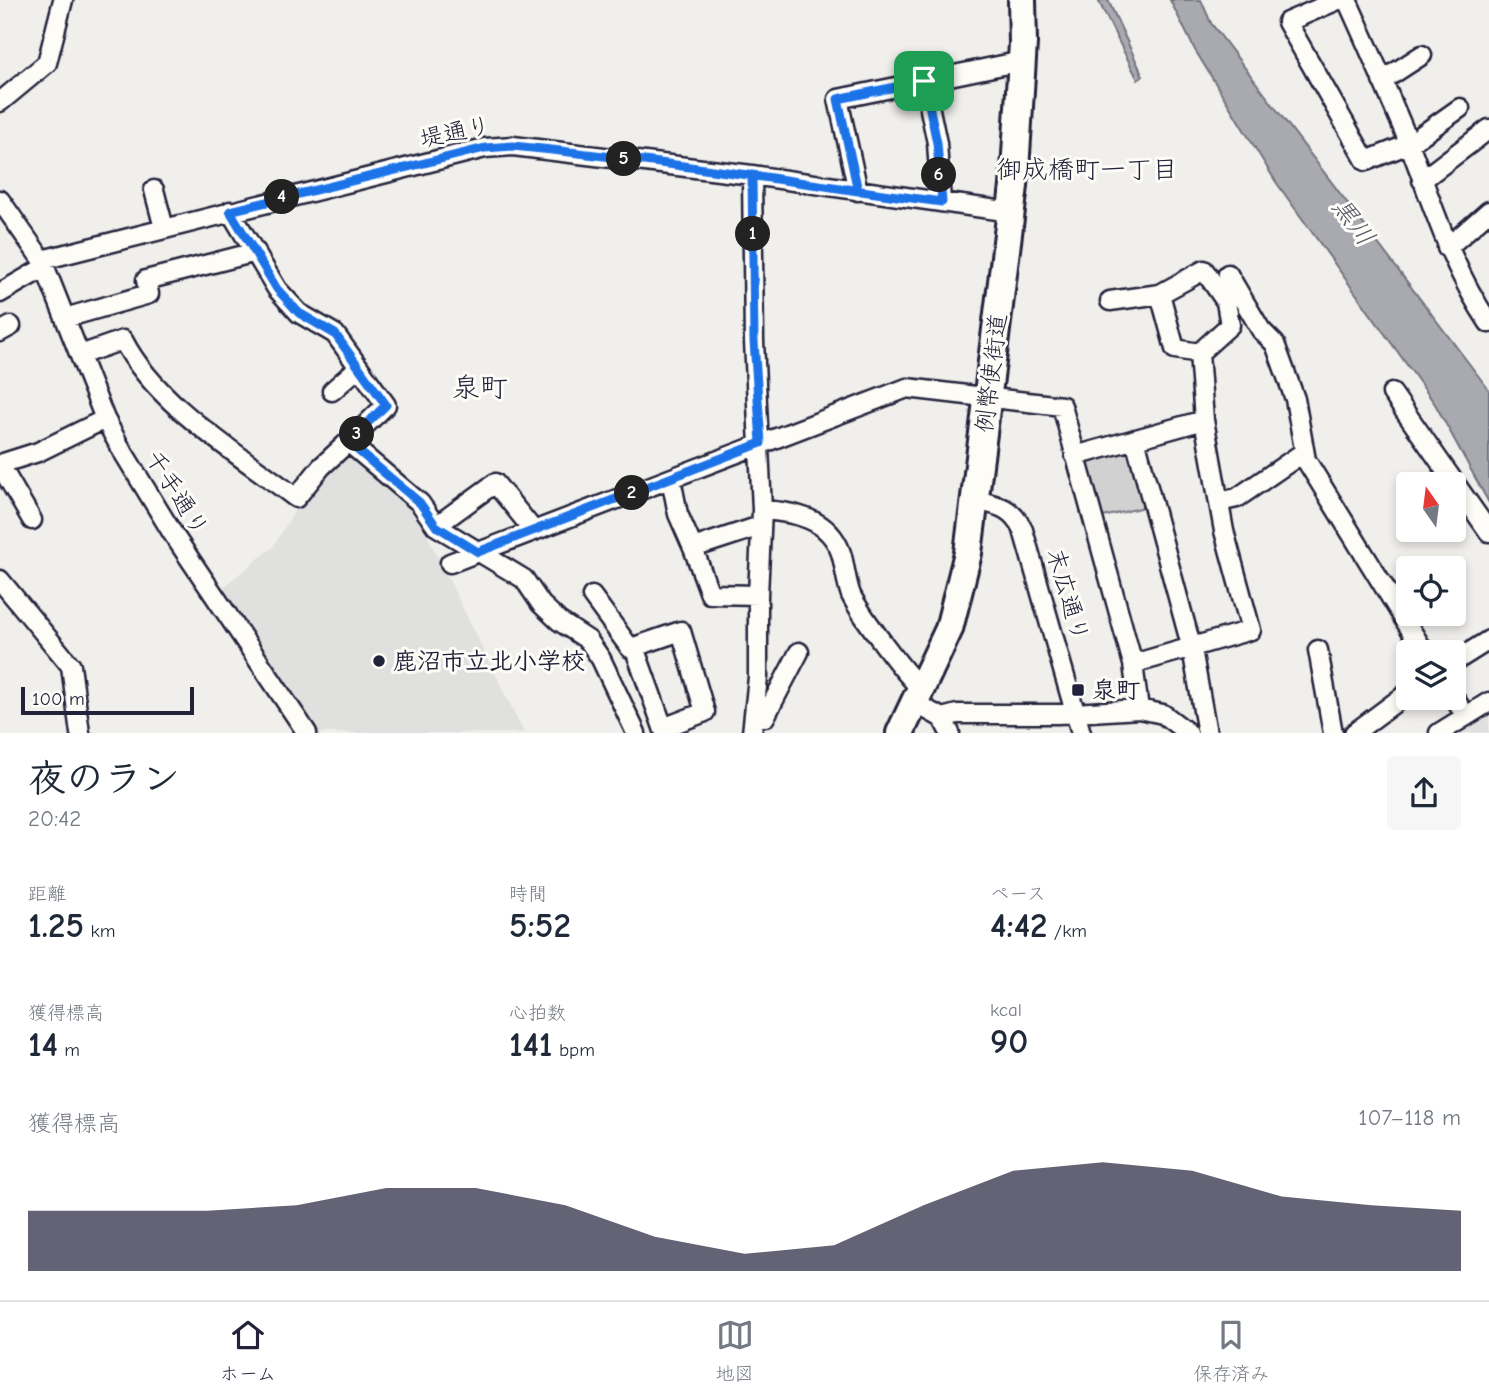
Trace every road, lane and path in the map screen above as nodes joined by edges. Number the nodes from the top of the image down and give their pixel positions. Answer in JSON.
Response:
{"nodes":[{"id":1,"x":63,"y":0,"type":"edge"},
{"id":2,"x":1022,"y":0,"type":"edge"},
{"id":3,"x":1338,"y":0,"type":"edge"},
{"id":4,"x":1346,"y":0,"type":"edge"},
{"id":5,"x":1422,"y":55,"type":"dead end"},
{"id":6,"x":1022,"y":61,"type":"junction"},
{"id":7,"x":924,"y":81,"type":"junction"},
{"id":8,"x":1382,"y":81,"type":"junction"},
{"id":9,"x":0,"y":102,"type":"edge"},
{"id":10,"x":1460,"y":108,"type":"dead end"},
{"id":11,"x":1489,"y":129,"type":"edge"},
{"id":12,"x":1409,"y":144,"type":"junction"},
{"id":13,"x":752,"y":175,"type":"junction"},
{"id":14,"x":1422,"y":180,"type":"junction"},
{"id":15,"x":154,"y":190,"type":"dead end"},
{"id":16,"x":858,"y":191,"type":"junction"},
{"id":17,"x":0,"y":200,"type":"edge"},
{"id":18,"x":942,"y":202,"type":"junction"},
{"id":19,"x":230,"y":211,"type":"junction"},
{"id":20,"x":1489,"y":211,"type":"edge"},
{"id":21,"x":1011,"y":212,"type":"junction"},
{"id":22,"x":164,"y":228,"type":"junction"},
{"id":23,"x":1447,"y":248,"type":"junction"},
{"id":24,"x":256,"y":252,"type":"junction"},
{"id":25,"x":44,"y":263,"type":"junction"},
{"id":26,"x":1228,"y":274,"type":"dead end"},
{"id":27,"x":0,"y":293,"type":"edge"},
{"id":28,"x":1160,"y":294,"type":"junction"},
{"id":29,"x":1110,"y":301,"type":"dead end"},
{"id":30,"x":65,"y":318,"type":"junction"},
{"id":31,"x":1489,"y":323,"type":"edge"},
{"id":32,"x":1199,"y":353,"type":"junction"},
{"id":33,"x":80,"y":355,"type":"junction"},
{"id":34,"x":359,"y":367,"type":"junction"},
{"id":35,"x":332,"y":391,"type":"dead end"},
{"id":36,"x":1392,"y":393,"type":"dead end"},
{"id":37,"x":989,"y":396,"type":"junction"},
{"id":38,"x":105,"y":419,"type":"junction"},
{"id":39,"x":1204,"y":420,"type":"junction"},
{"id":40,"x":1135,"y":439,"type":"junction"},
{"id":41,"x":348,"y":442,"type":"junction"},
{"id":42,"x":761,"y":443,"type":"junction"},
{"id":43,"x":1304,"y":452,"type":"junction"},
{"id":44,"x":1075,"y":457,"type":"junction"},
{"id":45,"x":0,"y":465,"type":"edge"},
{"id":46,"x":671,"y":479,"type":"junction"},
{"id":47,"x":975,"y":500,"type":"junction"},
{"id":48,"x":1219,"y":502,"type":"junction"},
{"id":49,"x":761,"y":518,"type":"junction"},
{"id":50,"x":32,"y":520,"type":"dead end"},
{"id":51,"x":436,"y":526,"type":"junction"},
{"id":52,"x":534,"y":531,"type":"junction"},
{"id":53,"x":1489,"y":532,"type":"edge"},
{"id":54,"x":693,"y":548,"type":"junction"},
{"id":55,"x":478,"y":552,"type":"junction"},
{"id":56,"x":450,"y":563,"type":"dead end"},
{"id":57,"x":0,"y":580,"type":"edge"},
{"id":58,"x":758,"y":595,"type":"junction"},
{"id":59,"x":592,"y":596,"type":"dead end"},
{"id":60,"x":1417,"y":640,"type":"edge"},
{"id":61,"x":1489,"y":640,"type":"edge"},
{"id":62,"x":632,"y":647,"type":"junction"},
{"id":63,"x":1192,"y":649,"type":"junction"},
{"id":64,"x":1318,"y":650,"type":"dead end"},
{"id":65,"x":799,"y":652,"type":"dead end"},
{"id":66,"x":1466,"y":654,"type":"edge"},
{"id":67,"x":601,"y":659,"type":"junction"},
{"id":68,"x":1133,"y":664,"type":"junction"},
{"id":69,"x":919,"y":696,"type":"junction"},
{"id":70,"x":1396,"y":702,"type":"edge"},
{"id":71,"x":1489,"y":702,"type":"edge"},
{"id":72,"x":1139,"y":709,"type":"junction"},
{"id":73,"x":1462,"y":710,"type":"edge"},
{"id":74,"x":1075,"y":712,"type":"junction"},
{"id":75,"x":1466,"y":716,"type":"junction"},
{"id":76,"x":753,"y":725,"type":"edge"},
{"id":77,"x":946,"y":726,"type":"edge"},
{"id":78,"x":664,"y":731,"type":"edge"},
{"id":79,"x":80,"y":733,"type":"edge"},
{"id":80,"x":307,"y":733,"type":"edge"},
{"id":81,"x":636,"y":733,"type":"edge"},
{"id":82,"x":900,"y":733,"type":"edge"},
{"id":83,"x":1081,"y":733,"type":"edge"},
{"id":84,"x":1188,"y":733,"type":"edge"},
{"id":85,"x":1207,"y":733,"type":"edge"},
{"id":86,"x":1333,"y":733,"type":"edge"},
{"id":87,"x":1354,"y":733,"type":"edge"},
{"id":88,"x":1439,"y":733,"type":"edge"}],
"edges":[{"from":1,"to":9,"type":"street"},
{"from":2,"to":6,"type":"highway","name":"例幣使街道"},
{"from":3,"to":12,"type":"street"},
{"from":4,"to":8,"type":"street"},
{"from":5,"to":8,"type":"street"},
{"from":6,"to":7,"type":"street"},
{"from":6,"to":21,"type":"highway","name":"例幣使街道"},
{"from":7,"to":16,"type":"street"},
{"from":7,"to":18,"type":"street"},
{"from":8,"to":12,"type":"street"},
{"from":10,"to":12,"type":"street"},
{"from":11,"to":14,"type":"street"},
{"from":12,"to":14,"type":"street"},
{"from":13,"to":16,"type":"street","name":"堤通り"},
{"from":13,"to":19,"type":"street","name":"堤通り"},
{"from":13,"to":42,"type":"street"},
{"from":14,"to":23,"type":"street"},
{"from":15,"to":22,"type":"street"},
{"from":16,"to":18,"type":"street","name":"堤通り"},
{"from":17,"to":25,"type":"street","name":"千手通り"},
{"from":18,"to":21,"type":"street","name":"堤通り"},
{"from":19,"to":22,"type":"street","name":"堤通り"},
{"from":19,"to":24,"type":"street"},
{"from":20,"to":23,"type":"street"},
{"from":21,"to":37,"type":"highway","name":"例幣使街道"},
{"from":22,"to":25,"type":"street","name":"堤通り"},
{"from":23,"to":31,"type":"street"},
{"from":24,"to":30,"type":"street"},
{"from":24,"to":34,"type":"street"},
{"from":25,"to":27,"type":"street","name":"堤通り"},
{"from":25,"to":30,"type":"street","name":"千手通り"},
{"from":26,"to":43,"type":"street"},
{"from":28,"to":29,"type":"street"},
{"from":28,"to":32,"type":"street"},
{"from":28,"to":32,"type":"street"},
{"from":30,"to":33,"type":"street","name":"千手通り"},
{"from":32,"to":39,"type":"street"},
{"from":33,"to":38,"type":"street","name":"千手通り"},
{"from":33,"to":41,"type":"street"},
{"from":34,"to":35,"type":"street"},
{"from":34,"to":41,"type":"street"},
{"from":36,"to":53,"type":"street"},
{"from":37,"to":42,"type":"street"},
{"from":37,"to":44,"type":"street"},
{"from":37,"to":47,"type":"highway","name":"例幣使街道"},
{"from":38,"to":45,"type":"street"},
{"from":38,"to":80,"type":"street","name":"千手通り"},
{"from":39,"to":40,"type":"street"},
{"from":39,"to":48,"type":"street"},
{"from":40,"to":44,"type":"street"},
{"from":40,"to":63,"type":"street"},
{"from":41,"to":51,"type":"street"},
{"from":42,"to":46,"type":"street"},
{"from":42,"to":49,"type":"street"},
{"from":43,"to":48,"type":"street"},
{"from":43,"to":60,"type":"street"},
{"from":44,"to":68,"type":"street"},
{"from":45,"to":50,"type":"street"},
{"from":46,"to":52,"type":"street"},
{"from":46,"to":54,"type":"street"},
{"from":47,"to":69,"type":"highway","name":"例幣使街道"},
{"from":47,"to":74,"type":"street","name":"末広通り"},
{"from":48,"to":63,"type":"street"},
{"from":49,"to":54,"type":"street"},
{"from":49,"to":58,"type":"street"},
{"from":49,"to":69,"type":"street"},
{"from":51,"to":52,"type":"street"},
{"from":51,"to":55,"type":"street"},
{"from":52,"to":55,"type":"street"},
{"from":54,"to":58,"type":"street"},
{"from":55,"to":56,"type":"street"},
{"from":55,"to":67,"type":"street"},
{"from":57,"to":79,"type":"street"},
{"from":58,"to":76,"type":"street"},
{"from":59,"to":62,"type":"street"},
{"from":61,"to":66,"type":"street"},
{"from":62,"to":67,"type":"street"},
{"from":62,"to":78,"type":"street"},
{"from":62,"to":78,"type":"street"},
{"from":63,"to":68,"type":"street"},
{"from":63,"to":85,"type":"street"},
{"from":64,"to":86,"type":"street"},
{"from":65,"to":76,"type":"street"},
{"from":67,"to":81,"type":"street"},
{"from":68,"to":72,"type":"street"},
{"from":69,"to":77,"type":"street"},
{"from":69,"to":82,"type":"highway","name":"例幣使街道"},
{"from":70,"to":87,"type":"street"},
{"from":71,"to":75,"type":"street"},
{"from":72,"to":74,"type":"street"},
{"from":72,"to":84,"type":"street"},
{"from":73,"to":75,"type":"street"},
{"from":74,"to":77,"type":"street"},
{"from":74,"to":83,"type":"street","name":"末広通り"},
{"from":75,"to":88,"type":"street"}]}
